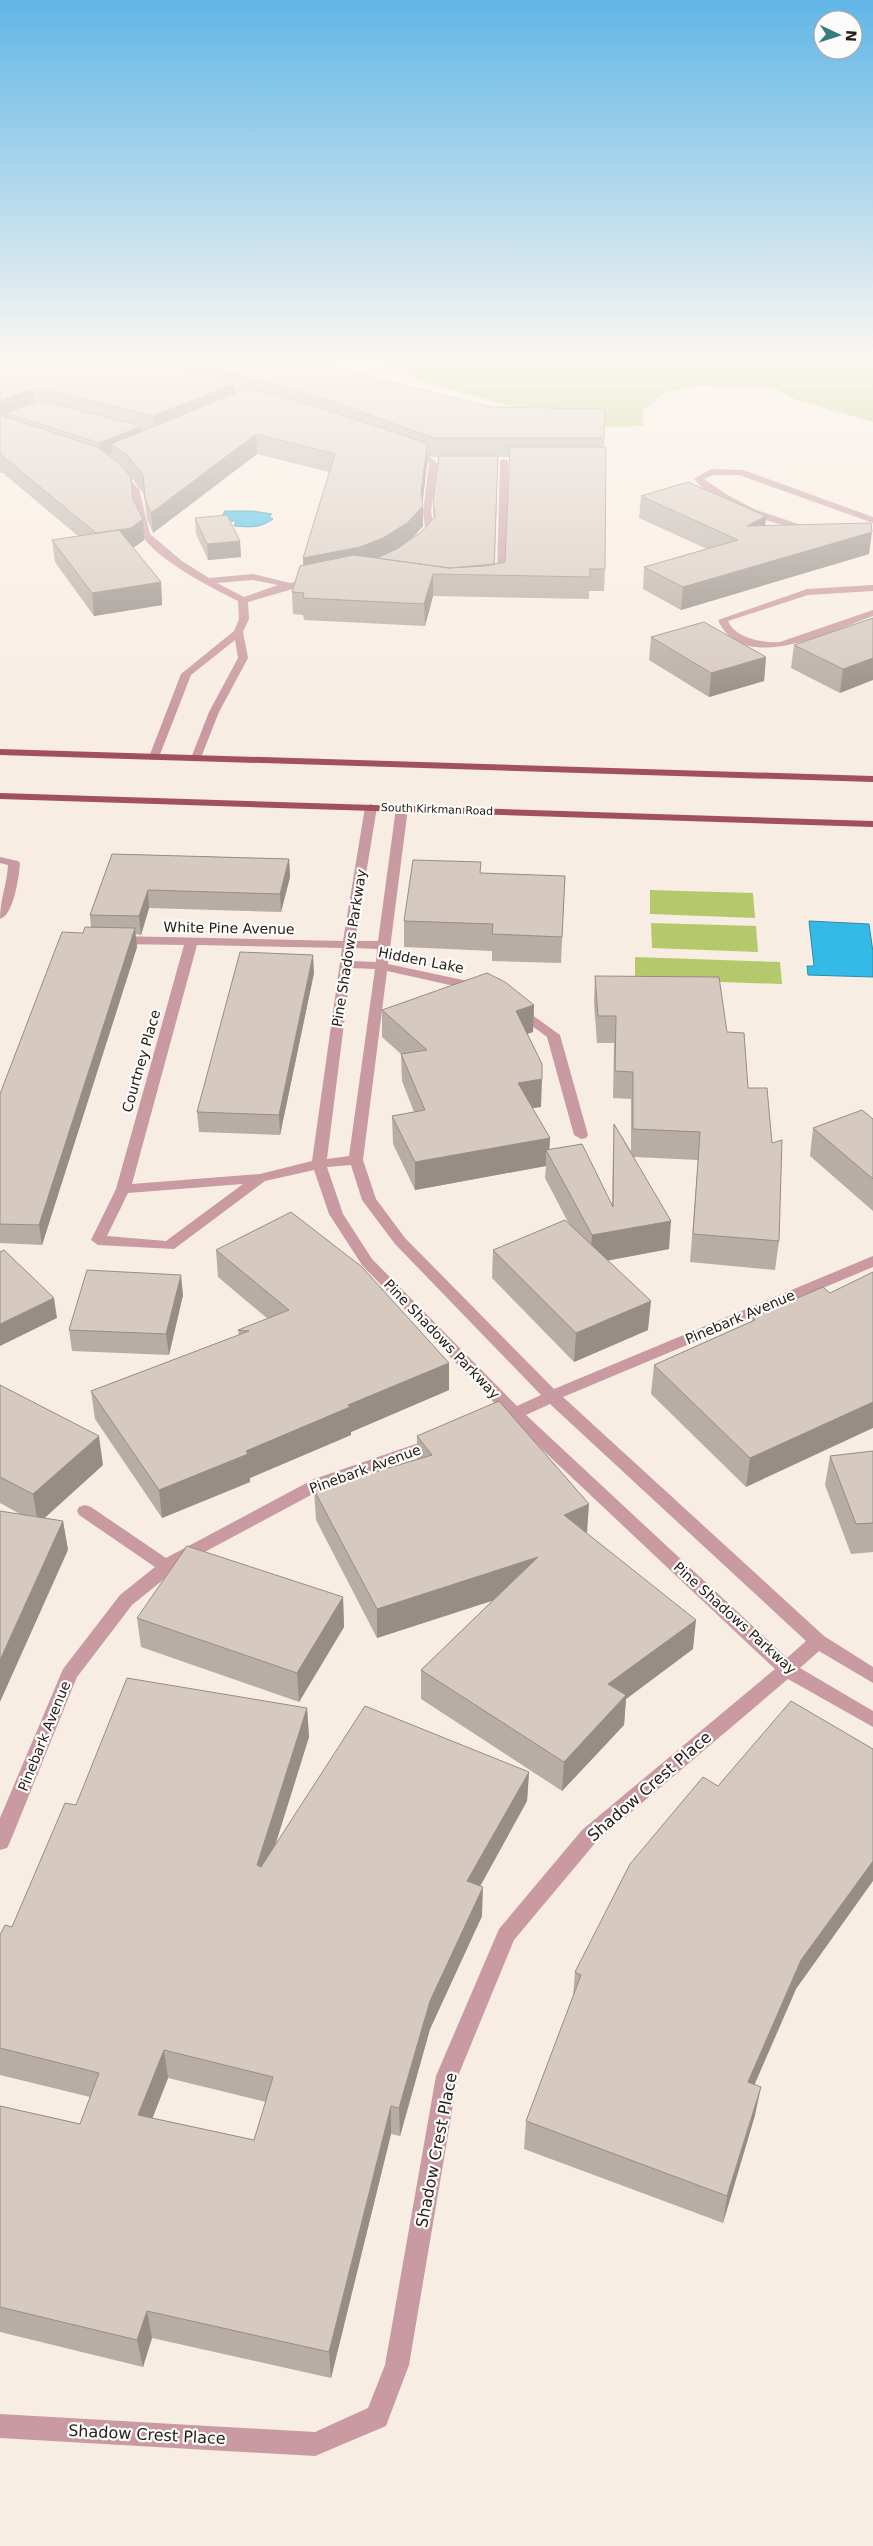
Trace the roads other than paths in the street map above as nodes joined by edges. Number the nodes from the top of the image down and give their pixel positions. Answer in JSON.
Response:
{"nodes":[{"id":1,"x":124,"y":478,"type":"edge"},
{"id":2,"x":431,"y":478,"type":"edge"},
{"id":3,"x":504,"y":478,"type":"edge"},
{"id":4,"x":700,"y":478,"type":"edge"},
{"id":5,"x":756,"y":478,"type":"edge"},
{"id":6,"x":873,"y":520,"type":"edge"},
{"id":7,"x":820,"y":531,"type":"edge"},
{"id":8,"x":411,"y":548,"type":"edge"},
{"id":9,"x":328,"y":578,"type":"edge"},
{"id":10,"x":206,"y":581,"type":"junction"},
{"id":11,"x":489,"y":582,"type":"edge"},
{"id":12,"x":289,"y":585,"type":"junction"},
{"id":13,"x":873,"y":588,"type":"edge"},
{"id":14,"x":243,"y":600,"type":"junction"},
{"id":15,"x":873,"y":613,"type":"edge"},
{"id":16,"x":238,"y":632,"type":"junction"},
{"id":17,"x":0,"y":752,"type":"edge"},
{"id":18,"x":154,"y":757,"type":"junction"},
{"id":19,"x":196,"y":758,"type":"junction"},
{"id":20,"x":873,"y":779,"type":"edge"},
{"id":21,"x":0,"y":796,"type":"edge"},
{"id":22,"x":370,"y":807,"type":"junction"},
{"id":23,"x":402,"y":808,"type":"junction"},
{"id":24,"x":873,"y":824,"type":"edge"},
{"id":25,"x":0,"y":860,"type":"edge"},
{"id":26,"x":0,"y":914,"type":"edge"},
{"id":27,"x":103,"y":940,"type":"edge"},
{"id":28,"x":191,"y":943,"type":"junction"},
{"id":29,"x":349,"y":944,"type":"junction"},
{"id":30,"x":384,"y":945,"type":"junction"},
{"id":31,"x":346,"y":964,"type":"junction"},
{"id":32,"x":381,"y":966,"type":"junction"},
{"id":33,"x":491,"y":994,"type":"edge"},
{"id":34,"x":508,"y":1003,"type":"edge"},
{"id":35,"x":581,"y":1135,"type":"dead end"},
{"id":36,"x":356,"y":1160,"type":"junction"},
{"id":37,"x":319,"y":1164,"type":"junction"},
{"id":38,"x":260,"y":1178,"type":"junction"},
{"id":39,"x":123,"y":1188,"type":"junction"},
{"id":40,"x":873,"y":1261,"type":"edge"},
{"id":41,"x":552,"y":1396,"type":"junction"},
{"id":42,"x":516,"y":1415,"type":"junction"},
{"id":43,"x":488,"y":1425,"type":"edge"},
{"id":44,"x":450,"y":1438,"type":"edge"},
{"id":45,"x":85,"y":1511,"type":"dead end"},
{"id":46,"x":167,"y":1566,"type":"junction"},
{"id":47,"x":818,"y":1641,"type":"junction"},
{"id":48,"x":787,"y":1670,"type":"junction"},
{"id":49,"x":873,"y":1676,"type":"edge"},
{"id":50,"x":873,"y":1720,"type":"edge"},
{"id":51,"x":0,"y":1842,"type":"edge"},
{"id":52,"x":0,"y":2426,"type":"edge"}],
"edges":[{"from":1,"to":10,"type":"street"},
{"from":2,"to":8,"type":"street"},
{"from":3,"to":11,"type":"street"},
{"from":4,"to":7,"type":"street"},
{"from":5,"to":6,"type":"street"},
{"from":9,"to":12,"type":"street"},
{"from":10,"to":12,"type":"street"},
{"from":10,"to":14,"type":"street"},
{"from":12,"to":14,"type":"street"},
{"from":13,"to":15,"type":"street"},
{"from":14,"to":16,"type":"street"},
{"from":16,"to":18,"type":"street"},
{"from":16,"to":19,"type":"street"},
{"from":17,"to":18,"type":"main road"},
{"from":18,"to":19,"type":"main road"},
{"from":19,"to":20,"type":"main road"},
{"from":21,"to":22,"type":"main road","name":"South Kirkman Road"},
{"from":22,"to":23,"type":"main road","name":"South Kirkman Road"},
{"from":22,"to":29,"type":"street","name":"Pine Shadows Parkway"},
{"from":23,"to":24,"type":"main road","name":"South Kirkman Road"},
{"from":23,"to":30,"type":"street"},
{"from":25,"to":26,"type":"street"},
{"from":27,"to":28,"type":"street","name":"White Pine Avenue"},
{"from":28,"to":29,"type":"street","name":"White Pine Avenue"},
{"from":28,"to":39,"type":"street","name":"Courtney Place"},
{"from":29,"to":30,"type":"street","name":"White Pine Avenue"},
{"from":29,"to":31,"type":"street","name":"Pine Shadows Parkway"},
{"from":30,"to":32,"type":"street"},
{"from":31,"to":32,"type":"street","name":"Hidden Lake"},
{"from":31,"to":37,"type":"street","name":"Pine Shadows Parkway"},
{"from":32,"to":33,"type":"street","name":"Hidden Lake"},
{"from":32,"to":36,"type":"street"},
{"from":34,"to":35,"type":"street"},
{"from":36,"to":37,"type":"street"},
{"from":36,"to":41,"type":"street"},
{"from":37,"to":38,"type":"street"},
{"from":37,"to":42,"type":"street","name":"Pine Shadows Parkway"},
{"from":38,"to":39,"type":"street"},
{"from":38,"to":39,"type":"street","name":"Courtney Place"},
{"from":40,"to":41,"type":"street","name":"Pinebark Avenue"},
{"from":41,"to":42,"type":"street","name":"Pinebark Avenue"},
{"from":41,"to":47,"type":"street"},
{"from":42,"to":43,"type":"street","name":"Pinebark Avenue"},
{"from":42,"to":48,"type":"street","name":"Pine Shadows Parkway"},
{"from":44,"to":46,"type":"street","name":"Pinebark Avenue"},
{"from":45,"to":46,"type":"street"},
{"from":46,"to":51,"type":"street","name":"Pinebark Avenue"},
{"from":47,"to":48,"type":"street","name":"Shadow Crest Place"},
{"from":47,"to":49,"type":"street"},
{"from":48,"to":50,"type":"street","name":"Pine Shadows Parkway"},
{"from":48,"to":52,"type":"street","name":"Shadow Crest Place"}]}
